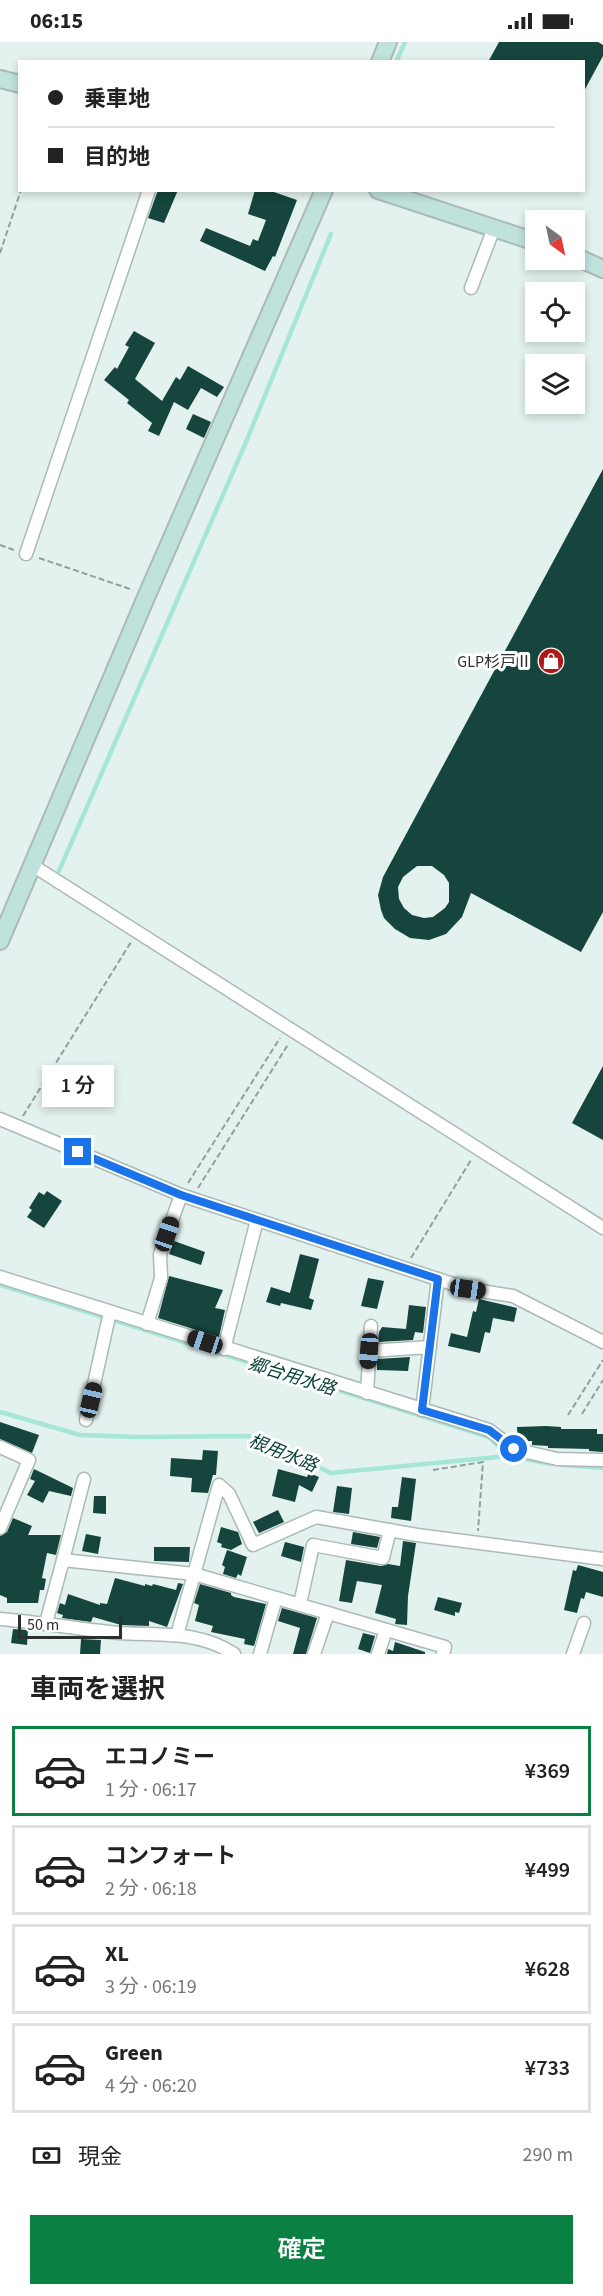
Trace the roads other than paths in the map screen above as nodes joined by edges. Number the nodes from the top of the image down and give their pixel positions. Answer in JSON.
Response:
{"nodes":[{"id":1,"x":388,"y":42,"type":"edge"},
{"id":2,"x":381,"y":60,"type":"edge"},
{"id":3,"x":0,"y":79,"type":"edge"},
{"id":4,"x":18,"y":84,"type":"edge"},
{"id":5,"x":148,"y":192,"type":"edge"},
{"id":6,"x":323,"y":192,"type":"edge"},
{"id":7,"x":384,"y":192,"type":"edge"},
{"id":8,"x":494,"y":228,"type":"junction"},
{"id":9,"x":525,"y":238,"type":"edge"},
{"id":10,"x":585,"y":261,"type":"edge"},
{"id":11,"x":603,"y":269,"type":"edge"},
{"id":12,"x":471,"y":288,"type":"dead end"},
{"id":13,"x":26,"y":554,"type":"road end"},
{"id":14,"x":32,"y":865,"type":"junction"},
{"id":15,"x":0,"y":941,"type":"edge"},
{"id":16,"x":0,"y":1119,"type":"edge"},
{"id":17,"x":186,"y":1197,"type":"junction"},
{"id":18,"x":257,"y":1220,"type":"junction"},
{"id":19,"x":603,"y":1228,"type":"edge"},
{"id":20,"x":0,"y":1277,"type":"edge"},
{"id":21,"x":438,"y":1279,"type":"junction"},
{"id":22,"x":109,"y":1317,"type":"junction"},
{"id":23,"x":147,"y":1324,"type":"junction"},
{"id":24,"x":371,"y":1326,"type":"dead end"},
{"id":25,"x":603,"y":1342,"type":"edge"},
{"id":26,"x":430,"y":1347,"type":"junction"},
{"id":27,"x":224,"y":1348,"type":"junction"},
{"id":28,"x":369,"y":1351,"type":"junction"},
{"id":29,"x":367,"y":1393,"type":"junction"},
{"id":30,"x":422,"y":1410,"type":"junction"},
{"id":31,"x":86,"y":1420,"type":"dead end"},
{"id":32,"x":0,"y":1447,"type":"edge"},
{"id":33,"x":603,"y":1460,"type":"edge"},
{"id":34,"x":84,"y":1479,"type":"dead end"},
{"id":35,"x":0,"y":1528,"type":"edge"},
{"id":36,"x":390,"y":1530,"type":"junction"},
{"id":37,"x":603,"y":1559,"type":"edge"},
{"id":38,"x":63,"y":1560,"type":"junction"},
{"id":39,"x":194,"y":1574,"type":"junction"},
{"id":40,"x":276,"y":1598,"type":"junction"},
{"id":41,"x":300,"y":1604,"type":"junction"},
{"id":42,"x":328,"y":1613,"type":"junction"},
{"id":43,"x":0,"y":1619,"type":"edge"},
{"id":44,"x":46,"y":1623,"type":"junction"},
{"id":45,"x":584,"y":1623,"type":"dead end"},
{"id":46,"x":386,"y":1630,"type":"junction"},
{"id":47,"x":177,"y":1635,"type":"junction"},
{"id":48,"x":234,"y":1654,"type":"edge"},
{"id":49,"x":260,"y":1654,"type":"edge"},
{"id":50,"x":314,"y":1654,"type":"edge"},
{"id":51,"x":378,"y":1654,"type":"edge"},
{"id":52,"x":443,"y":1654,"type":"edge"},
{"id":53,"x":573,"y":1654,"type":"edge"}],
"edges":[{"from":1,"to":2,"type":"street"},
{"from":3,"to":4,"type":"street"},
{"from":5,"to":13,"type":"street"},
{"from":6,"to":14,"type":"street"},
{"from":7,"to":8,"type":"street"},
{"from":8,"to":9,"type":"street"},
{"from":8,"to":12,"type":"street"},
{"from":10,"to":11,"type":"street"},
{"from":14,"to":15,"type":"street"},
{"from":14,"to":19,"type":"street"},
{"from":16,"to":17,"type":"street"},
{"from":17,"to":18,"type":"street"},
{"from":17,"to":23,"type":"street"},
{"from":18,"to":21,"type":"street"},
{"from":18,"to":27,"type":"street"},
{"from":20,"to":22,"type":"street"},
{"from":21,"to":25,"type":"street"},
{"from":21,"to":26,"type":"street"},
{"from":22,"to":23,"type":"street"},
{"from":22,"to":31,"type":"street"},
{"from":23,"to":27,"type":"street"},
{"from":24,"to":28,"type":"street"},
{"from":26,"to":28,"type":"street"},
{"from":26,"to":30,"type":"street"},
{"from":27,"to":29,"type":"street"},
{"from":28,"to":29,"type":"street"},
{"from":29,"to":30,"type":"street"},
{"from":30,"to":33,"type":"street"},
{"from":32,"to":35,"type":"street"},
{"from":34,"to":38,"type":"street"},
{"from":36,"to":37,"type":"street"},
{"from":36,"to":39,"type":"street"},
{"from":36,"to":41,"type":"street"},
{"from":38,"to":39,"type":"street"},
{"from":38,"to":44,"type":"street"},
{"from":39,"to":40,"type":"street"},
{"from":39,"to":47,"type":"street"},
{"from":40,"to":41,"type":"street"},
{"from":40,"to":49,"type":"street"},
{"from":41,"to":42,"type":"street"},
{"from":42,"to":46,"type":"street"},
{"from":42,"to":50,"type":"street"},
{"from":43,"to":44,"type":"street"},
{"from":44,"to":47,"type":"street"},
{"from":45,"to":53,"type":"street"},
{"from":46,"to":51,"type":"street"},
{"from":46,"to":52,"type":"street"},
{"from":47,"to":48,"type":"street"}]}
